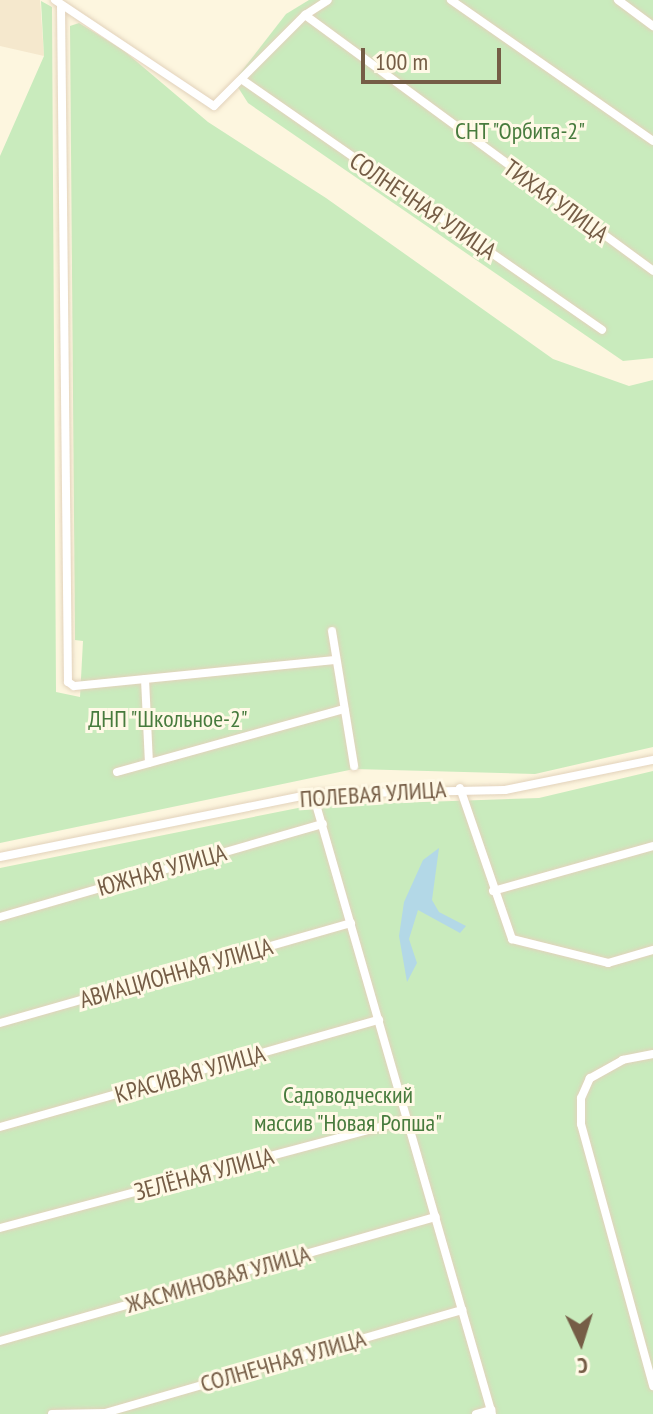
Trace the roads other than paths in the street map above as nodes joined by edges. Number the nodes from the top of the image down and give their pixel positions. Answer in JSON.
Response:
{"nodes":[{"id":1,"x":328,"y":0,"type":"edge"},
{"id":2,"x":451,"y":0,"type":"edge"},
{"id":3,"x":618,"y":0,"type":"edge"},
{"id":4,"x":58,"y":2,"type":"edge"},
{"id":5,"x":305,"y":15,"type":"junction"},
{"id":6,"x":653,"y":26,"type":"edge"},
{"id":7,"x":244,"y":81,"type":"junction"},
{"id":8,"x":653,"y":141,"type":"edge"},
{"id":9,"x":653,"y":271,"type":"edge"},
{"id":10,"x":602,"y":330,"type":"dead end"},
{"id":11,"x":332,"y":631,"type":"dead end"},
{"id":12,"x":336,"y":660,"type":"junction"},
{"id":13,"x":145,"y":679,"type":"junction"},
{"id":14,"x":344,"y":709,"type":"junction"},
{"id":15,"x":653,"y":760,"type":"edge"},
{"id":16,"x":149,"y":763,"type":"junction"},
{"id":17,"x":354,"y":766,"type":"dead end"},
{"id":18,"x":117,"y":772,"type":"dead end"},
{"id":19,"x":460,"y":788,"type":"junction"},
{"id":20,"x":313,"y":794,"type":"junction"},
{"id":21,"x":323,"y":824,"type":"junction"},
{"id":22,"x":653,"y":846,"type":"edge"},
{"id":23,"x":0,"y":857,"type":"edge"},
{"id":24,"x":493,"y":891,"type":"junction"},
{"id":25,"x":0,"y":917,"type":"edge"},
{"id":26,"x":351,"y":923,"type":"junction"},
{"id":27,"x":653,"y":950,"type":"edge"},
{"id":28,"x":379,"y":1020,"type":"junction"},
{"id":29,"x":0,"y":1023,"type":"edge"},
{"id":30,"x":653,"y":1054,"type":"edge"},
{"id":31,"x":407,"y":1120,"type":"junction"},
{"id":32,"x":0,"y":1127,"type":"edge"},
{"id":33,"x":436,"y":1217,"type":"junction"},
{"id":34,"x":0,"y":1228,"type":"edge"},
{"id":35,"x":462,"y":1310,"type":"junction"},
{"id":36,"x":0,"y":1341,"type":"edge"},
{"id":37,"x":653,"y":1386,"type":"edge"},
{"id":38,"x":492,"y":1412,"type":"edge"},
{"id":39,"x":107,"y":1413,"type":"edge"},
{"id":40,"x":52,"y":1414,"type":"edge"},
{"id":41,"x":476,"y":1414,"type":"edge"}],
"edges":[{"from":1,"to":5,"type":"street"},
{"from":2,"to":8,"type":"street"},
{"from":3,"to":6,"type":"street"},
{"from":4,"to":7,"type":"street"},
{"from":4,"to":13,"type":"street"},
{"from":5,"to":7,"type":"street"},
{"from":5,"to":9,"type":"street","name":"ТИХАЯ УЛИЦА"},
{"from":7,"to":10,"type":"street","name":"СОЛНЕЧНАЯ УЛИЦА"},
{"from":11,"to":12,"type":"street"},
{"from":12,"to":13,"type":"street"},
{"from":12,"to":14,"type":"street"},
{"from":13,"to":16,"type":"street"},
{"from":14,"to":16,"type":"street"},
{"from":14,"to":17,"type":"street"},
{"from":15,"to":19,"type":"street","name":"ПОЛЕВАЯ УЛИЦА"},
{"from":16,"to":18,"type":"street"},
{"from":19,"to":20,"type":"street","name":"ПОЛЕВАЯ УЛИЦА"},
{"from":19,"to":24,"type":"street"},
{"from":20,"to":21,"type":"street"},
{"from":20,"to":23,"type":"street","name":"ПОЛЕВАЯ УЛИЦА"},
{"from":21,"to":25,"type":"street","name":"ЮЖНАЯ УЛИЦА"},
{"from":21,"to":26,"type":"street"},
{"from":22,"to":24,"type":"street"},
{"from":24,"to":27,"type":"street"},
{"from":26,"to":28,"type":"street"},
{"from":26,"to":29,"type":"street","name":"АВИАЦИОННАЯ УЛИЦА"},
{"from":28,"to":31,"type":"street"},
{"from":28,"to":32,"type":"street","name":"КРАСИВАЯ УЛИЦА"},
{"from":30,"to":37,"type":"street"},
{"from":31,"to":33,"type":"street"},
{"from":31,"to":34,"type":"street","name":"ЗЕЛЁНАЯ УЛИЦА"},
{"from":33,"to":35,"type":"street"},
{"from":33,"to":36,"type":"street","name":"ЖАСМИНОВАЯ УЛИЦА"},
{"from":35,"to":38,"type":"street"},
{"from":35,"to":39,"type":"street","name":"СОЛНЕЧНАЯ УЛИЦА"},
{"from":38,"to":41,"type":"street"},
{"from":39,"to":40,"type":"street","name":"СОЛНЕЧНАЯ УЛИЦА"}]}
